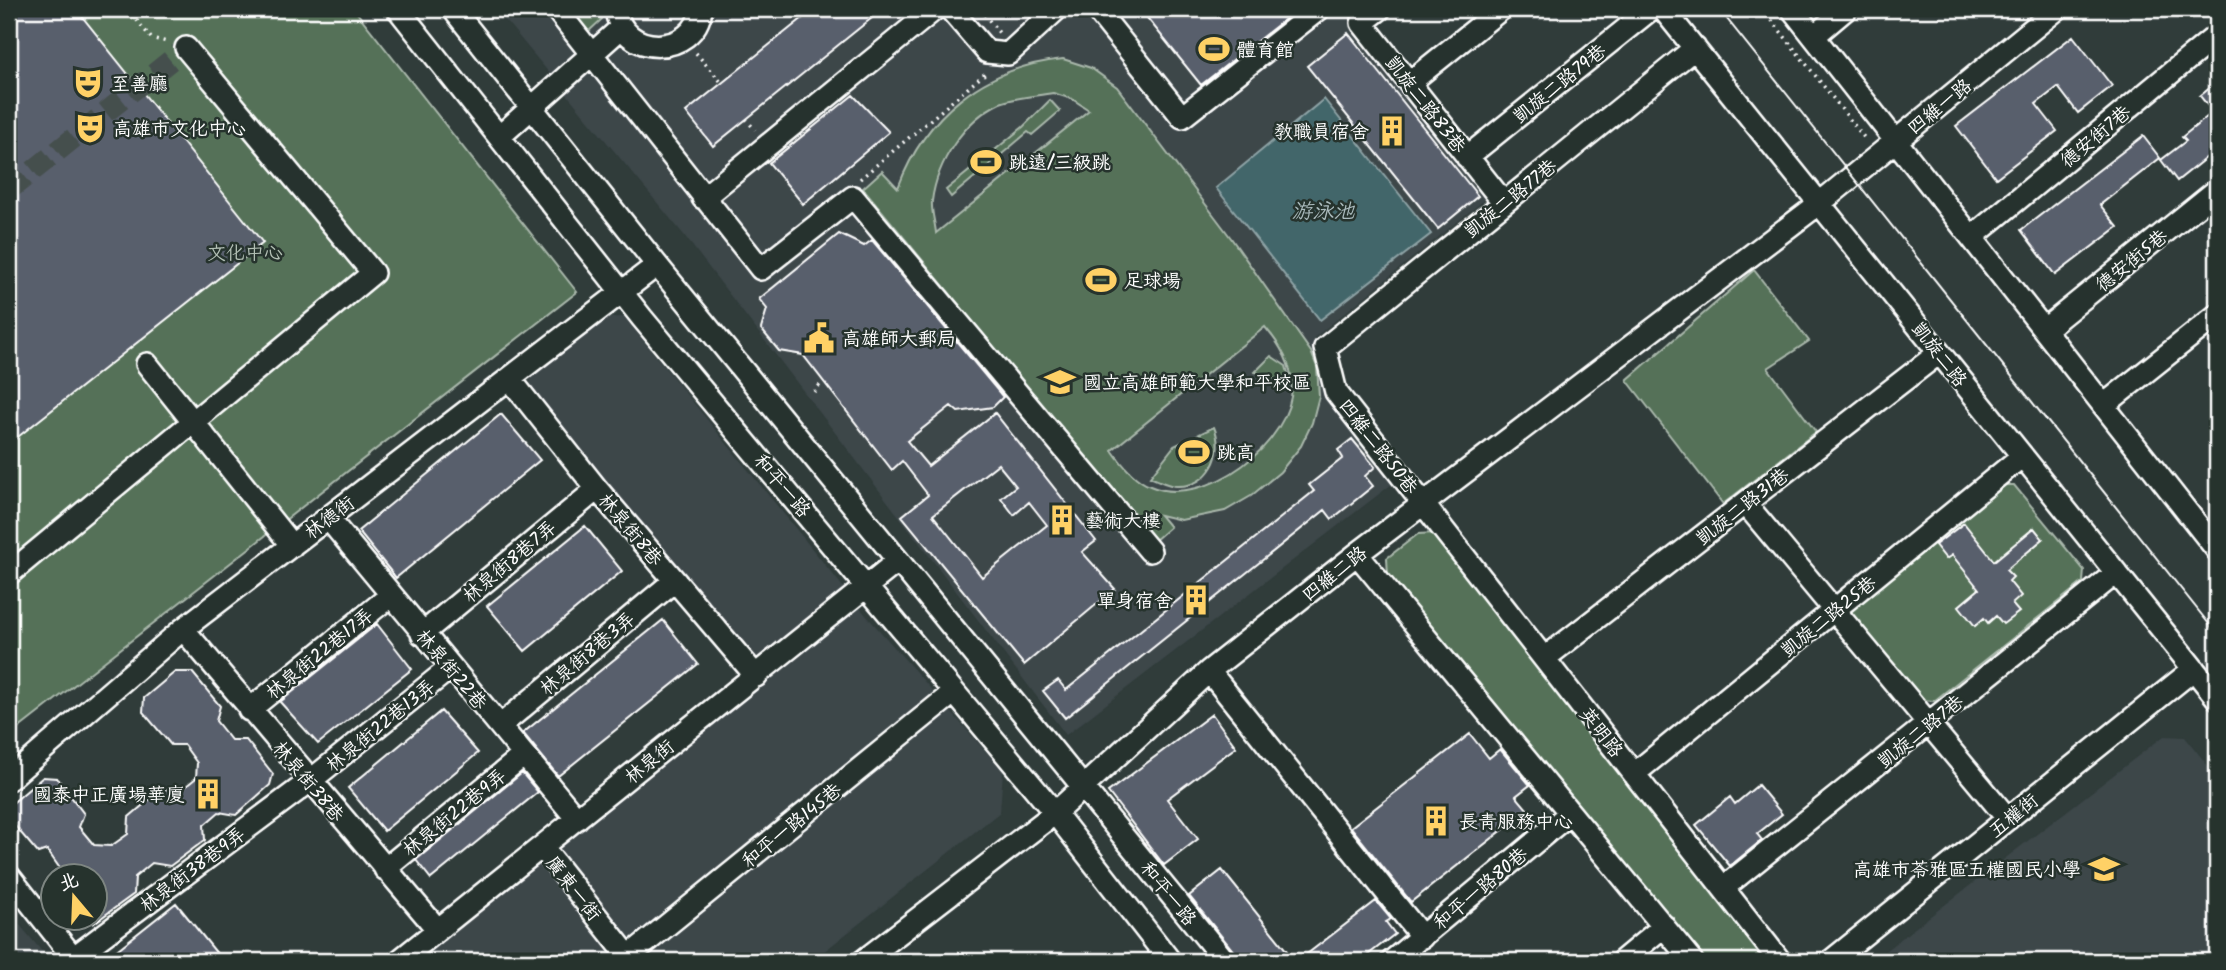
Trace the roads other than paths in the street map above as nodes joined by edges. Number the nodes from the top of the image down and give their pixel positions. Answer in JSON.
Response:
{"nodes":[{"id":1,"x":398,"y":9,"type":"edge"},
{"id":2,"x":453,"y":9,"type":"edge"},
{"id":3,"x":556,"y":9,"type":"edge"},
{"id":4,"x":701,"y":9,"type":"edge"},
{"id":5,"x":935,"y":9,"type":"edge"},
{"id":6,"x":950,"y":9,"type":"edge"},
{"id":7,"x":1057,"y":9,"type":"edge"},
{"id":8,"x":1096,"y":9,"type":"edge"},
{"id":9,"x":1320,"y":9,"type":"edge"},
{"id":10,"x":1380,"y":9,"type":"edge"},
{"id":11,"x":1501,"y":9,"type":"edge"},
{"id":12,"x":1650,"y":9,"type":"edge"},
{"id":13,"x":1663,"y":9,"type":"edge"},
{"id":14,"x":1792,"y":9,"type":"edge"},
{"id":15,"x":1846,"y":9,"type":"edge"},
{"id":16,"x":2057,"y":9,"type":"edge"},
{"id":17,"x":619,"y":18,"type":"edge"},
{"id":18,"x":2217,"y":35,"type":"edge"},
{"id":19,"x":1814,"y":36,"type":"junction"},
{"id":20,"x":186,"y":48,"type":"road end"},
{"id":21,"x":1695,"y":48,"type":"junction"},
{"id":22,"x":591,"y":55,"type":"junction"},
{"id":23,"x":1409,"y":83,"type":"junction"},
{"id":24,"x":531,"y":107,"type":"junction"},
{"id":25,"x":499,"y":137,"type":"junction"},
{"id":26,"x":1897,"y":141,"type":"junction"},
{"id":27,"x":1467,"y":157,"type":"junction"},
{"id":28,"x":2217,"y":190,"type":"edge"},
{"id":29,"x":703,"y":198,"type":"junction"},
{"id":30,"x":1504,"y":203,"type":"junction"},
{"id":31,"x":1820,"y":203,"type":"junction"},
{"id":32,"x":1972,"y":237,"type":"junction"},
{"id":33,"x":657,"y":265,"type":"junction"},
{"id":34,"x":622,"y":293,"type":"junction"},
{"id":35,"x":2217,"y":315,"type":"edge"},
{"id":36,"x":2045,"y":329,"type":"junction"},
{"id":37,"x":1325,"y":348,"type":"joint"},
{"id":38,"x":1939,"y":353,"type":"junction"},
{"id":39,"x":147,"y":364,"type":"dead end"},
{"id":40,"x":510,"y":379,"type":"junction"},
{"id":41,"x":2104,"y":405,"type":"junction"},
{"id":42,"x":194,"y":424,"type":"junction"},
{"id":43,"x":2021,"y":457,"type":"junction"},
{"id":44,"x":597,"y":489,"type":"junction"},
{"id":45,"x":1424,"y":503,"type":"junction"},
{"id":46,"x":1745,"y":503,"type":"junction"},
{"id":47,"x":328,"y":518,"type":"junction"},
{"id":48,"x":292,"y":546,"type":"junction"},
{"id":49,"x":2217,"y":550,"type":"edge"},
{"id":50,"x":1150,"y":551,"type":"dead end"},
{"id":51,"x":1357,"y":554,"type":"junction"},
{"id":52,"x":898,"y":561,"type":"junction"},
{"id":53,"x":2116,"y":573,"type":"junction"},
{"id":54,"x":9,"y":574,"type":"edge"},
{"id":55,"x":674,"y":581,"type":"junction"},
{"id":56,"x":868,"y":586,"type":"junction"},
{"id":57,"x":390,"y":596,"type":"junction"},
{"id":58,"x":1833,"y":611,"type":"junction"},
{"id":59,"x":183,"y":629,"type":"junction"},
{"id":60,"x":422,"y":634,"type":"junction"},
{"id":61,"x":1545,"y":659,"type":"junction"},
{"id":62,"x":450,"y":668,"type":"junction"},
{"id":63,"x":2194,"y":669,"type":"junction"},
{"id":64,"x":1209,"y":671,"type":"junction"},
{"id":65,"x":755,"y":676,"type":"junction"},
{"id":66,"x":953,"y":693,"type":"junction"},
{"id":67,"x":2217,"y":698,"type":"edge"},
{"id":68,"x":249,"y":710,"type":"junction"},
{"id":69,"x":1929,"y":723,"type":"junction"},
{"id":70,"x":500,"y":726,"type":"junction"},
{"id":71,"x":524,"y":755,"type":"junction"},
{"id":72,"x":1634,"y":774,"type":"junction"},
{"id":73,"x":9,"y":779,"type":"edge"},
{"id":74,"x":310,"y":781,"type":"junction"},
{"id":75,"x":1084,"y":789,"type":"junction"},
{"id":76,"x":1055,"y":813,"type":"junction"},
{"id":77,"x":1569,"y":814,"type":"junction"},
{"id":78,"x":2008,"y":818,"type":"junction"},
{"id":79,"x":577,"y":819,"type":"junction"},
{"id":80,"x":542,"y":847,"type":"junction"},
{"id":81,"x":384,"y":869,"type":"junction"},
{"id":82,"x":9,"y":876,"type":"edge"},
{"id":83,"x":1723,"y":888,"type":"junction"},
{"id":84,"x":1664,"y":926,"type":"junction"},
{"id":85,"x":438,"y":930,"type":"junction"},
{"id":86,"x":1422,"y":937,"type":"junction"},
{"id":87,"x":1162,"y":959,"type":"edge"},
{"id":88,"x":75,"y":960,"type":"edge"},
{"id":89,"x":628,"y":960,"type":"edge"},
{"id":90,"x":399,"y":961,"type":"edge"},
{"id":91,"x":863,"y":961,"type":"edge"},
{"id":92,"x":1225,"y":961,"type":"edge"},
{"id":93,"x":1392,"y":961,"type":"edge"},
{"id":94,"x":1622,"y":961,"type":"edge"},
{"id":95,"x":1692,"y":961,"type":"edge"},
{"id":96,"x":1780,"y":961,"type":"edge"},
{"id":97,"x":1831,"y":961,"type":"edge"}],
"edges":[{"from":1,"to":25,"type":"street","name":"和平一路"},
{"from":2,"to":24,"type":"street","name":"和平一路"},
{"from":3,"to":22,"type":"street"},
{"from":4,"to":17,"type":"street"},
{"from":5,"to":29,"type":"street"},
{"from":6,"to":7,"type":"street"},
{"from":8,"to":9,"type":"street"},
{"from":10,"to":23,"type":"street","name":"凱旋二路83巷"},
{"from":11,"to":23,"type":"street"},
{"from":12,"to":27,"type":"street","name":"凱旋二路79巷"},
{"from":13,"to":21,"type":"street","name":"凱旋二路"},
{"from":14,"to":19,"type":"street"},
{"from":15,"to":19,"type":"street"},
{"from":16,"to":26,"type":"street","name":"四維一路"},
{"from":17,"to":22,"type":"street"},
{"from":18,"to":32,"type":"street","name":"德安街7巷"},
{"from":19,"to":26,"type":"street"},
{"from":20,"to":42,"type":"street"},
{"from":21,"to":30,"type":"street","name":"凱旋二路77巷"},
{"from":21,"to":31,"type":"street","name":"凱旋二路"},
{"from":22,"to":24,"type":"street"},
{"from":22,"to":29,"type":"street"},
{"from":23,"to":27,"type":"street","name":"凱旋二路83巷"},
{"from":24,"to":25,"type":"street"},
{"from":24,"to":33,"type":"street","name":"和平一路"},
{"from":25,"to":34,"type":"street","name":"和平一路"},
{"from":26,"to":31,"type":"street","name":"四維一路"},
{"from":26,"to":32,"type":"street"},
{"from":27,"to":30,"type":"street","name":"凱旋二路83巷"},
{"from":28,"to":36,"type":"street","name":"德安街5巷"},
{"from":29,"to":50,"type":"street"},
{"from":30,"to":37,"type":"street","name":"凱旋二路77巷"},
{"from":31,"to":38,"type":"street","name":"凱旋二路"},
{"from":31,"to":45,"type":"street","name":"四維二路"},
{"from":32,"to":36,"type":"street"},
{"from":33,"to":34,"type":"street","name":"林德街"},
{"from":33,"to":52,"type":"street","name":"和平一路"},
{"from":34,"to":40,"type":"street","name":"林德街"},
{"from":34,"to":56,"type":"street","name":"和平一路"},
{"from":35,"to":41,"type":"street"},
{"from":36,"to":41,"type":"street"},
{"from":37,"to":45,"type":"street","name":"四維二路50巷"},
{"from":38,"to":43,"type":"street","name":"凱旋二路"},
{"from":38,"to":46,"type":"street","name":"凱旋二路31巷"},
{"from":39,"to":42,"type":"street"},
{"from":40,"to":44,"type":"street","name":"林泉街8巷"},
{"from":40,"to":47,"type":"street","name":"林德街"},
{"from":41,"to":49,"type":"street"},
{"from":42,"to":48,"type":"street"},
{"from":42,"to":54,"type":"street"},
{"from":43,"to":53,"type":"street","name":"凱旋二路"},
{"from":43,"to":58,"type":"street","name":"凱旋二路25巷"},
{"from":44,"to":55,"type":"street","name":"林泉街8巷"},
{"from":44,"to":60,"type":"street","name":"林泉街8巷7弄"},
{"from":45,"to":51,"type":"street","name":"四維二路"},
{"from":45,"to":61,"type":"street","name":"英明路"},
{"from":46,"to":58,"type":"street"},
{"from":46,"to":61,"type":"street","name":"凱旋二路31巷"},
{"from":47,"to":48,"type":"street","name":"林德街"},
{"from":47,"to":57,"type":"street","name":"林泉街22巷"},
{"from":48,"to":59,"type":"street","name":"林德街"},
{"from":51,"to":64,"type":"street","name":"四維二路"},
{"from":51,"to":77,"type":"street"},
{"from":52,"to":56,"type":"street","name":"林泉街"},
{"from":52,"to":75,"type":"street","name":"和平一路"},
{"from":53,"to":63,"type":"street","name":"凱旋二路"},
{"from":53,"to":69,"type":"street","name":"凱旋二路7巷"},
{"from":55,"to":65,"type":"street","name":"林泉街8巷"},
{"from":55,"to":70,"type":"street","name":"林泉街8巷3弄"},
{"from":56,"to":65,"type":"street","name":"林泉街"},
{"from":56,"to":66,"type":"street","name":"和平一路"},
{"from":57,"to":60,"type":"street","name":"林泉街22巷"},
{"from":57,"to":68,"type":"street","name":"林泉街22巷17弄"},
{"from":58,"to":69,"type":"street"},
{"from":58,"to":72,"type":"street","name":"凱旋二路25巷"},
{"from":59,"to":68,"type":"street","name":"林泉街38巷"},
{"from":59,"to":73,"type":"street","name":"林德街"},
{"from":60,"to":62,"type":"street","name":"林泉街22巷"},
{"from":61,"to":72,"type":"street","name":"英明路"},
{"from":62,"to":70,"type":"street","name":"林泉街22巷"},
{"from":62,"to":74,"type":"street","name":"林泉街22巷13弄"},
{"from":63,"to":67,"type":"street","name":"凱旋二路"},
{"from":63,"to":78,"type":"street","name":"五權街"},
{"from":64,"to":75,"type":"street","name":"四維二路"},
{"from":64,"to":86,"type":"street"},
{"from":65,"to":79,"type":"street","name":"林泉街"},
{"from":66,"to":76,"type":"street","name":"和平一路"},
{"from":66,"to":89,"type":"street","name":"和平一路145巷"},
{"from":68,"to":74,"type":"street","name":"林泉街38巷"},
{"from":69,"to":78,"type":"street"},
{"from":69,"to":83,"type":"street","name":"凱旋二路7巷"},
{"from":70,"to":71,"type":"street","name":"林泉街22巷"},
{"from":71,"to":79,"type":"street","name":"林泉街22巷"},
{"from":71,"to":81,"type":"street","name":"林泉街22巷9弄"},
{"from":72,"to":83,"type":"street","name":"英明路"},
{"from":74,"to":81,"type":"street","name":"林泉街38巷"},
{"from":74,"to":88,"type":"street","name":"林泉街38巷9弄"},
{"from":75,"to":76,"type":"street","name":"四維二路"},
{"from":75,"to":92,"type":"street","name":"和平一路"},
{"from":76,"to":87,"type":"street","name":"和平一路"},
{"from":76,"to":91,"type":"street","name":"四維二路"},
{"from":77,"to":84,"type":"street"},
{"from":77,"to":86,"type":"street","name":"和平一路80巷"},
{"from":78,"to":97,"type":"street","name":"五權街"},
{"from":79,"to":80,"type":"street","name":"林泉街"},
{"from":80,"to":85,"type":"street","name":"林泉街"},
{"from":80,"to":89,"type":"street","name":"廣東一街"},
{"from":81,"to":85,"type":"street","name":"林泉街38巷"},
{"from":82,"to":88,"type":"street"},
{"from":83,"to":96,"type":"street","name":"英明路"},
{"from":84,"to":94,"type":"street"},
{"from":84,"to":95,"type":"street"},
{"from":85,"to":90,"type":"street","name":"林泉街"},
{"from":86,"to":93,"type":"street","name":"和平一路80巷"}]}
